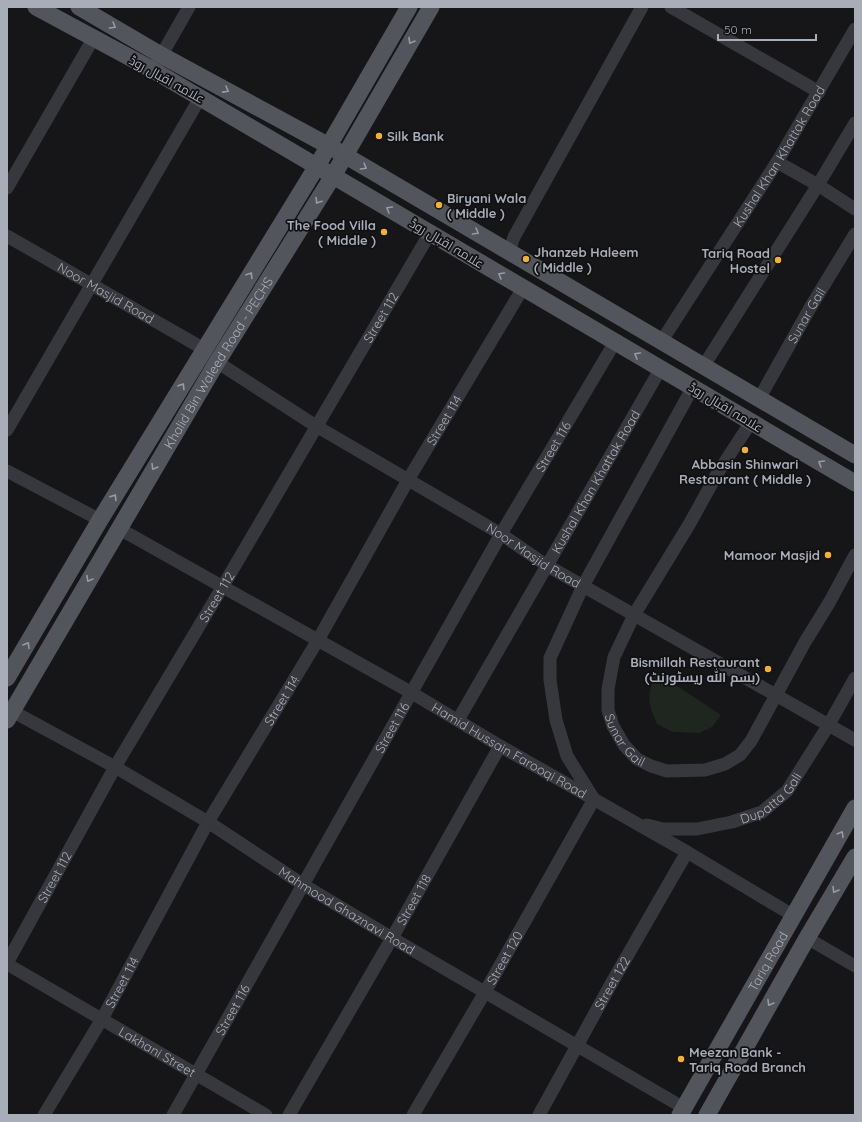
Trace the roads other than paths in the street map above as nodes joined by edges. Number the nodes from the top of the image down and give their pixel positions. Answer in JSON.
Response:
{"nodes":[{"id":1,"x":36,"y":7,"type":"edge"},
{"id":2,"x":79,"y":7,"type":"edge"},
{"id":3,"x":189,"y":7,"type":"edge"},
{"id":4,"x":409,"y":7,"type":"edge"},
{"id":5,"x":431,"y":7,"type":"edge"},
{"id":6,"x":642,"y":7,"type":"edge"},
{"id":7,"x":671,"y":7,"type":"edge"},
{"id":8,"x":855,"y":29,"type":"edge"},
{"id":9,"x":93,"y":39,"type":"junction"},
{"id":10,"x":161,"y":55,"type":"junction"},
{"id":11,"x":153,"y":70,"type":"junction"},
{"id":12,"x":819,"y":92,"type":"junction"},
{"id":13,"x":200,"y":98,"type":"junction"},
{"id":14,"x":855,"y":123,"type":"edge"},
{"id":15,"x":329,"y":146,"type":"junction"},
{"id":16,"x":345,"y":156,"type":"junction"},
{"id":17,"x":777,"y":162,"type":"junction"},
{"id":18,"x":317,"y":166,"type":"junction"},
{"id":19,"x":333,"y":176,"type":"junction"},
{"id":20,"x":818,"y":185,"type":"junction"},
{"id":21,"x":7,"y":188,"type":"edge"},
{"id":22,"x":855,"y":209,"type":"edge"},
{"id":23,"x":430,"y":233,"type":"junction"},
{"id":24,"x":855,"y":234,"type":"edge"},
{"id":25,"x":7,"y":236,"type":"edge"},
{"id":26,"x":509,"y":252,"type":"junction"},
{"id":27,"x":91,"y":284,"type":"junction"},
{"id":28,"x":523,"y":288,"type":"junction"},
{"id":29,"x":614,"y":342,"type":"junction"},
{"id":30,"x":662,"y":342,"type":"junction"},
{"id":31,"x":204,"y":350,"type":"junction"},
{"id":32,"x":216,"y":362,"type":"junction"},
{"id":33,"x":703,"y":367,"type":"junction"},
{"id":34,"x":661,"y":368,"type":"junction"},
{"id":35,"x":693,"y":388,"type":"junction"},
{"id":36,"x":759,"y":399,"type":"junction"},
{"id":37,"x":751,"y":422,"type":"junction"},
{"id":38,"x":316,"y":426,"type":"junction"},
{"id":39,"x":7,"y":430,"type":"edge"},
{"id":40,"x":855,"y":455,"type":"edge"},
{"id":41,"x":7,"y":471,"type":"edge"},
{"id":42,"x":408,"y":480,"type":"junction"},
{"id":43,"x":855,"y":483,"type":"edge"},
{"id":44,"x":100,"y":520,"type":"junction"},
{"id":45,"x":118,"y":528,"type":"junction"},
{"id":46,"x":501,"y":534,"type":"junction"},
{"id":47,"x":855,"y":555,"type":"edge"},
{"id":48,"x":546,"y":565,"type":"junction"},
{"id":49,"x":223,"y":586,"type":"junction"},
{"id":50,"x":583,"y":586,"type":"junction"},
{"id":51,"x":634,"y":615,"type":"junction"},
{"id":52,"x":318,"y":640,"type":"junction"},
{"id":53,"x":7,"y":678,"type":"edge"},
{"id":54,"x":855,"y":678,"type":"edge"},
{"id":55,"x":412,"y":693,"type":"junction"},
{"id":56,"x":775,"y":694,"type":"junction"},
{"id":57,"x":9,"y":716,"type":"edge"},
{"id":58,"x":458,"y":720,"type":"junction"},
{"id":59,"x":828,"y":726,"type":"junction"},
{"id":60,"x":855,"y":740,"type":"edge"},
{"id":61,"x":500,"y":746,"type":"junction"},
{"id":62,"x":115,"y":767,"type":"junction"},
{"id":63,"x":594,"y":799,"type":"junction"},
{"id":64,"x":855,"y":808,"type":"edge"},
{"id":65,"x":631,"y":820,"type":"junction"},
{"id":66,"x":208,"y":822,"type":"junction"},
{"id":67,"x":687,"y":852,"type":"junction"},
{"id":68,"x":855,"y":856,"type":"edge"},
{"id":69,"x":302,"y":884,"type":"junction"},
{"id":70,"x":794,"y":916,"type":"junction"},
{"id":71,"x":392,"y":938,"type":"junction"},
{"id":72,"x":807,"y":938,"type":"junction"},
{"id":73,"x":7,"y":963,"type":"edge"},
{"id":74,"x":855,"y":966,"type":"edge"},
{"id":75,"x":485,"y":992,"type":"junction"},
{"id":76,"x":102,"y":1019,"type":"junction"},
{"id":77,"x":578,"y":1045,"type":"junction"},
{"id":78,"x":196,"y":1074,"type":"junction"},
{"id":79,"x":682,"y":1111,"type":"edge"},
{"id":80,"x":44,"y":1115,"type":"edge"},
{"id":81,"x":173,"y":1115,"type":"edge"},
{"id":82,"x":266,"y":1115,"type":"edge"},
{"id":83,"x":288,"y":1115,"type":"edge"},
{"id":84,"x":413,"y":1115,"type":"edge"},
{"id":85,"x":539,"y":1115,"type":"edge"},
{"id":86,"x":707,"y":1115,"type":"edge"}],
"edges":[{"from":1,"to":9,"type":"main road","name":"علامہ اقبال روڈ"},
{"from":2,"to":10,"type":"main road","name":"علامہ اقبال روڈ","one_way":true},
{"from":3,"to":10,"type":"street"},
{"from":4,"to":15,"type":"main road","name":"Khalid Bin Waleed Road - PECHS"},
{"from":5,"to":16,"type":"main road","name":"Khalid Bin Waleed Road - PECHS","one_way":true},
{"from":6,"to":26,"type":"street"},
{"from":7,"to":12,"type":"street"},
{"from":8,"to":12,"type":"street","name":"Kushal Khan Khattak Road"},
{"from":9,"to":11,"type":"main road","name":"علامہ اقبال روڈ"},
{"from":9,"to":21,"type":"street"},
{"from":10,"to":11,"type":"street"},
{"from":10,"to":15,"type":"main road","name":"علامہ اقبال روڈ","one_way":true},
{"from":11,"to":13,"type":"main road","name":"علامہ اقبال روڈ"},
{"from":12,"to":17,"type":"street","name":"Kushal Khan Khattak Road"},
{"from":13,"to":18,"type":"main road","name":"علامہ اقبال روڈ"},
{"from":13,"to":27,"type":"street"},
{"from":14,"to":20,"type":"street"},
{"from":15,"to":16,"type":"main road","name":"علامہ اقبال روڈ"},
{"from":15,"to":18,"type":"main road","name":"Khalid Bin Waleed Road - PECHS"},
{"from":16,"to":19,"type":"main road","name":"Khalid Bin Waleed Road - PECHS"},
{"from":16,"to":26,"type":"main road","name":"علامہ اقبال روڈ","one_way":true},
{"from":17,"to":20,"type":"street"},
{"from":17,"to":30,"type":"street","name":"Kushal Khan Khattak Road"},
{"from":18,"to":19,"type":"main road","name":"علامہ اقبال روڈ"},
{"from":31,"to":18,"type":"main road","name":"Khalid Bin Waleed Road - PECHS","one_way":true},
{"from":23,"to":19,"type":"main road","name":"علامہ اقبال روڈ","one_way":true},
{"from":19,"to":32,"type":"main road","name":"Khalid Bin Waleed Road - PECHS","one_way":true},
{"from":20,"to":22,"type":"street"},
{"from":20,"to":33,"type":"street"},
{"from":28,"to":23,"type":"main road","name":"علامہ اقبال روڈ","one_way":true},
{"from":23,"to":38,"type":"street","name":"Street 112"},
{"from":24,"to":36,"type":"street","name":"Sunar Gail"},
{"from":25,"to":27,"type":"street","name":"Noor Masjid Road"},
{"from":26,"to":30,"type":"main road","name":"علامہ اقبال روڈ"},
{"from":27,"to":31,"type":"street","name":"Noor Masjid Road"},
{"from":27,"to":39,"type":"street"},
{"from":28,"to":29,"type":"main road","name":"علامہ اقبال روڈ"},
{"from":28,"to":42,"type":"street","name":"Street 114"},
{"from":34,"to":29,"type":"main road","name":"علامہ اقبال روڈ","one_way":true},
{"from":29,"to":46,"type":"street","name":"Street 116"},
{"from":30,"to":33,"type":"main road","name":"علامہ اقبال روڈ"},
{"from":44,"to":31,"type":"main road","name":"Khalid Bin Waleed Road - PECHS","one_way":true},
{"from":32,"to":38,"type":"street","name":"Noor Masjid Road"},
{"from":32,"to":45,"type":"main road","name":"Khalid Bin Waleed Road - PECHS","one_way":true},
{"from":33,"to":36,"type":"main road","name":"علامہ اقبال روڈ"},
{"from":34,"to":35,"type":"main road","name":"علامہ اقبال روڈ"},
{"from":34,"to":48,"type":"street","name":"Kushal Khan Khattak Road"},
{"from":35,"to":37,"type":"main road","name":"علامہ اقبال روڈ"},
{"from":35,"to":50,"type":"street"},
{"from":36,"to":40,"type":"main road","name":"علامہ اقبال روڈ"},
{"from":43,"to":37,"type":"main road","name":"علامہ اقبال روڈ","one_way":true},
{"from":37,"to":51,"type":"street","name":"Sunar Gail"},
{"from":38,"to":42,"type":"street","name":"Noor Masjid Road"},
{"from":38,"to":49,"type":"street","name":"Street 112"},
{"from":41,"to":44,"type":"street"},
{"from":42,"to":46,"type":"street","name":"Noor Masjid Road"},
{"from":42,"to":52,"type":"street","name":"Street 114"},
{"from":53,"to":44,"type":"main road","name":"Khalid Bin Waleed Road - PECHS","one_way":true},
{"from":45,"to":49,"type":"street","name":"Hamid Hussain Farooqi Road"},
{"from":45,"to":57,"type":"main road","name":"Khalid Bin Waleed Road - PECHS","one_way":true},
{"from":46,"to":48,"type":"street","name":"Noor Masjid Road"},
{"from":46,"to":55,"type":"street","name":"Street 116"},
{"from":47,"to":56,"type":"street","name":"Sunar Gail"},
{"from":48,"to":50,"type":"street","name":"Noor Masjid Road"},
{"from":48,"to":58,"type":"street","name":"Kushal Khan Khattak Road"},
{"from":49,"to":52,"type":"street","name":"Hamid Hussain Farooqi Road"},
{"from":49,"to":62,"type":"street","name":"Street 112"},
{"from":50,"to":51,"type":"street","name":"Noor Masjid Road"},
{"from":50,"to":63,"type":"street"},
{"from":51,"to":56,"type":"street","name":"Noor Masjid Road"},
{"from":51,"to":56,"type":"street","name":"Sunar Gail"},
{"from":52,"to":55,"type":"street","name":"Hamid Hussain Farooqi Road"},
{"from":52,"to":66,"type":"street","name":"Street 114"},
{"from":54,"to":59,"type":"street","name":"Dupatta Gali"},
{"from":55,"to":58,"type":"street","name":"Hamid Hussain Farooqi Road"},
{"from":55,"to":69,"type":"street","name":"Street 116"},
{"from":56,"to":59,"type":"street","name":"Noor Masjid Road"},
{"from":57,"to":62,"type":"street","name":"Mahmood Ghaznavi Road"},
{"from":58,"to":61,"type":"street","name":"Hamid Hussain Farooqi Road"},
{"from":59,"to":60,"type":"street","name":"Noor Masjid Road"},
{"from":59,"to":65,"type":"street","name":"Dupatta Gali"},
{"from":61,"to":63,"type":"street","name":"Hamid Hussain Farooqi Road"},
{"from":61,"to":71,"type":"street","name":"Street 118"},
{"from":62,"to":66,"type":"street","name":"Mahmood Ghaznavi Road"},
{"from":62,"to":73,"type":"street","name":"Street 112"},
{"from":63,"to":65,"type":"street","name":"Hamid Hussain Farooqi Road"},
{"from":63,"to":75,"type":"street","name":"Street 120"},
{"from":70,"to":64,"type":"main road","name":"Tariq Road","one_way":true},
{"from":65,"to":67,"type":"street","name":"Hamid Hussain Farooqi Road"},
{"from":66,"to":69,"type":"street","name":"Mahmood Ghaznavi Road"},
{"from":66,"to":76,"type":"street","name":"Street 114"},
{"from":67,"to":70,"type":"street","name":"Hamid Hussain Farooqi Road"},
{"from":67,"to":77,"type":"street","name":"Street 122"},
{"from":68,"to":72,"type":"main road","name":"Tariq Road","one_way":true},
{"from":69,"to":71,"type":"street","name":"Mahmood Ghaznavi Road"},
{"from":69,"to":78,"type":"street","name":"Street 116"},
{"from":70,"to":79,"type":"main road","name":"Tariq Road"},
{"from":71,"to":75,"type":"street","name":"Mahmood Ghaznavi Road"},
{"from":71,"to":83,"type":"street","name":"Street 118"},
{"from":72,"to":74,"type":"street"},
{"from":72,"to":86,"type":"main road","name":"Tariq Road","one_way":true},
{"from":73,"to":76,"type":"street","name":"Lakhani Street"},
{"from":75,"to":77,"type":"street","name":"Mahmood Ghaznavi Road"},
{"from":75,"to":84,"type":"street","name":"Street 120"},
{"from":76,"to":78,"type":"street","name":"Lakhani Street"},
{"from":76,"to":80,"type":"street","name":"Street 114"},
{"from":77,"to":79,"type":"street","name":"Mahmood Ghaznavi Road"},
{"from":77,"to":85,"type":"street","name":"Street 122"},
{"from":78,"to":81,"type":"street","name":"Street 116"},
{"from":78,"to":82,"type":"street","name":"Lakhani Street"}]}
